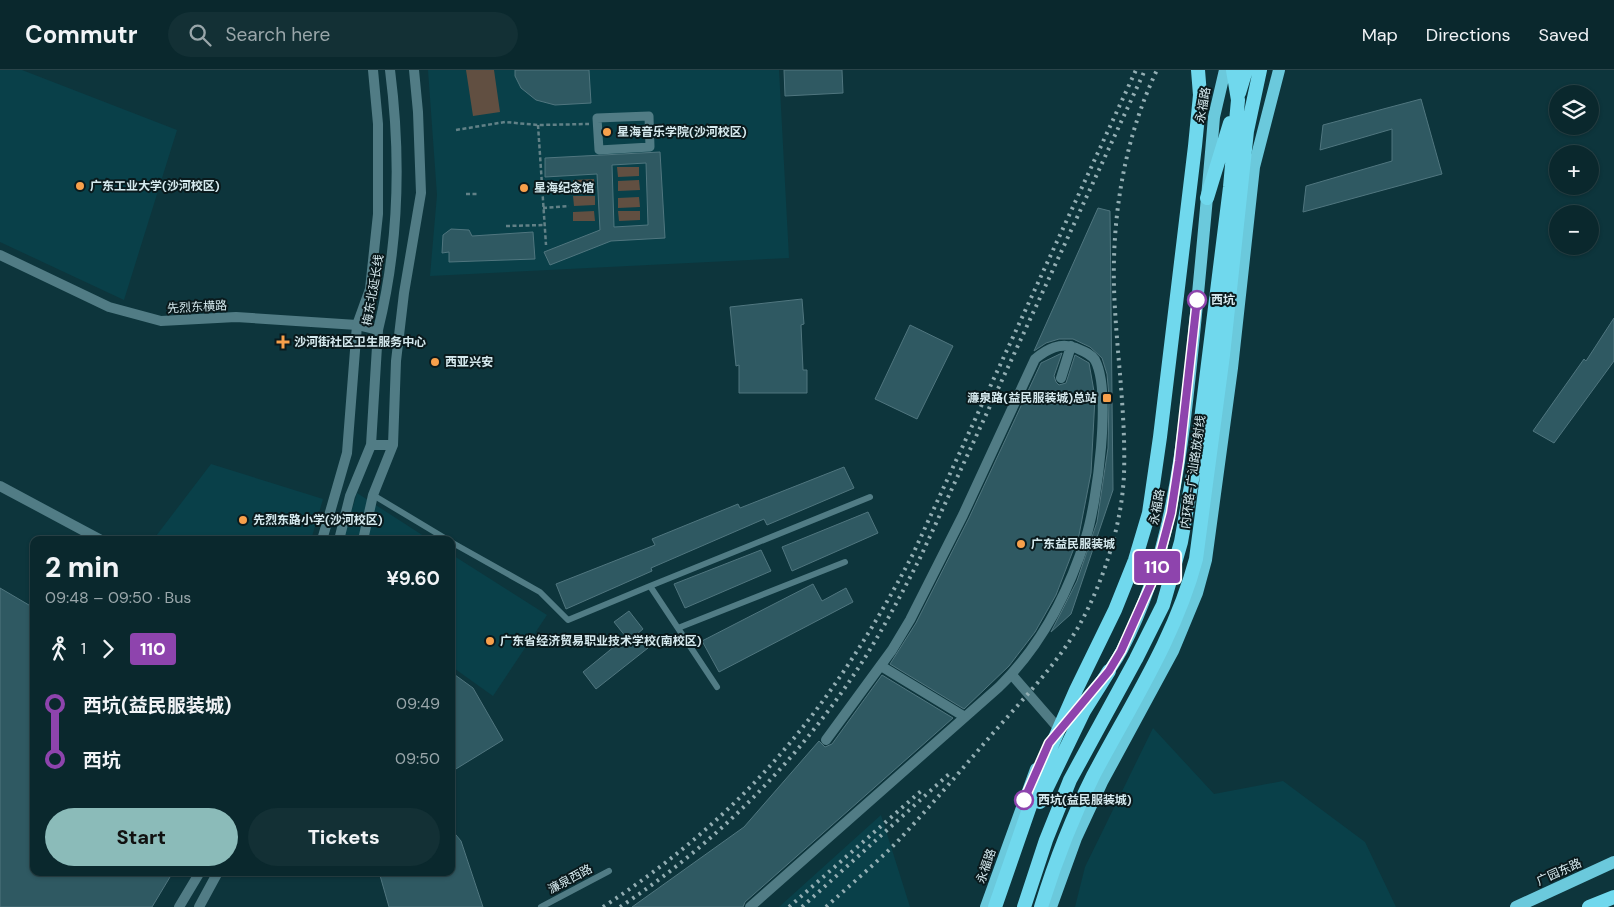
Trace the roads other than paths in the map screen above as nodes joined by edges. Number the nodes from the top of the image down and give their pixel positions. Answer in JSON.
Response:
{"nodes":[{"id":1,"x":373,"y":70,"type":"edge"},
{"id":2,"x":390,"y":70,"type":"edge"},
{"id":3,"x":414,"y":70,"type":"edge"},
{"id":4,"x":1198,"y":70,"type":"edge"},
{"id":5,"x":1225,"y":70,"type":"edge"},
{"id":6,"x":1233,"y":70,"type":"edge"},
{"id":7,"x":1246,"y":70,"type":"edge"},
{"id":8,"x":1260,"y":70,"type":"edge"},
{"id":9,"x":1279,"y":70,"type":"edge"},
{"id":10,"x":597,"y":124,"type":"joint"},
{"id":11,"x":1207,"y":198,"type":"junction"},
{"id":12,"x":0,"y":255,"type":"edge"},
{"id":13,"x":357,"y":326,"type":"junction"},
{"id":14,"x":378,"y":330,"type":"junction"},
{"id":15,"x":1071,"y":346,"type":"junction"},
{"id":16,"x":1062,"y":378,"type":"dead end"},
{"id":17,"x":371,"y":445,"type":"junction"},
{"id":18,"x":393,"y":445,"type":"junction"},
{"id":19,"x":0,"y":486,"type":"edge"},
{"id":20,"x":372,"y":495,"type":"junction"},
{"id":21,"x":870,"y":497,"type":"dead end"},
{"id":22,"x":94,"y":536,"type":"edge"},
{"id":23,"x":323,"y":536,"type":"edge"},
{"id":24,"x":340,"y":536,"type":"edge"},
{"id":25,"x":364,"y":536,"type":"edge"},
{"id":26,"x":441,"y":536,"type":"edge"},
{"id":27,"x":455,"y":544,"type":"edge"},
{"id":28,"x":845,"y":562,"type":"dead end"},
{"id":29,"x":650,"y":586,"type":"junction"},
{"id":30,"x":678,"y":628,"type":"junction"},
{"id":31,"x":881,"y":666,"type":"junction"},
{"id":32,"x":1109,"y":671,"type":"junction"},
{"id":33,"x":1012,"y":675,"type":"junction"},
{"id":34,"x":717,"y":687,"type":"dead end"},
{"id":35,"x":965,"y":717,"type":"junction"},
{"id":36,"x":1059,"y":729,"type":"junction"},
{"id":37,"x":826,"y":740,"type":"dead end"},
{"id":38,"x":1614,"y":862,"type":"edge"},
{"id":39,"x":609,"y":871,"type":"dead end"},
{"id":40,"x":198,"y":876,"type":"edge"},
{"id":41,"x":216,"y":876,"type":"edge"},
{"id":42,"x":1614,"y":897,"type":"edge"},
{"id":43,"x":179,"y":907,"type":"edge"},
{"id":44,"x":199,"y":907,"type":"edge"},
{"id":45,"x":541,"y":907,"type":"edge"},
{"id":46,"x":750,"y":907,"type":"edge"},
{"id":47,"x":986,"y":907,"type":"edge"},
{"id":48,"x":996,"y":907,"type":"edge"},
{"id":49,"x":1024,"y":907,"type":"edge"},
{"id":50,"x":1041,"y":907,"type":"edge"},
{"id":51,"x":1051,"y":907,"type":"edge"},
{"id":52,"x":1516,"y":907,"type":"edge"},
{"id":53,"x":1589,"y":907,"type":"edge"}],
"edges":[{"from":1,"to":13,"type":"street","name":"梅东北延长线"},
{"from":2,"to":14,"type":"street","name":"梅东北延长线"},
{"from":3,"to":18,"type":"street"},
{"from":4,"to":48,"type":"highway"},
{"from":5,"to":11,"type":"main road","name":"永福路"},
{"from":6,"to":49,"type":"highway"},
{"from":7,"to":11,"type":"highway"},
{"from":8,"to":50,"type":"highway","name":"内环路-广汕路放射线"},
{"from":9,"to":51,"type":"main road"},
{"from":10,"to":10,"type":"street"},
{"from":11,"to":32,"type":"main road","name":"永福路"},
{"from":12,"to":13,"type":"street","name":"先烈东横路"},
{"from":13,"to":14,"type":"street","name":"先烈东横路"},
{"from":13,"to":23,"type":"street","name":"梅东北延长线"},
{"from":14,"to":17,"type":"street","name":"梅东北延长线"},
{"from":15,"to":16,"type":"street"},
{"from":15,"to":31,"type":"street"},
{"from":15,"to":33,"type":"street"},
{"from":17,"to":18,"type":"street"},
{"from":17,"to":24,"type":"street","name":"梅东北延长线"},
{"from":18,"to":20,"type":"street"},
{"from":19,"to":22,"type":"street"},
{"from":20,"to":25,"type":"street"},
{"from":20,"to":26,"type":"lane"},
{"from":21,"to":29,"type":"lane"},
{"from":27,"to":29,"type":"lane"},
{"from":28,"to":30,"type":"lane"},
{"from":29,"to":30,"type":"lane"},
{"from":30,"to":34,"type":"lane"},
{"from":31,"to":35,"type":"street"},
{"from":31,"to":37,"type":"street"},
{"from":32,"to":36,"type":"main road","name":"永福路"},
{"from":32,"to":48,"type":"highway"},
{"from":33,"to":35,"type":"street"},
{"from":33,"to":36,"type":"street"},
{"from":35,"to":46,"type":"street"},
{"from":36,"to":47,"type":"main road","name":"永福路"},
{"from":38,"to":52,"type":"main road","name":"广园东路"},
{"from":39,"to":45,"type":"lane","name":"濂泉西路"},
{"from":40,"to":43,"type":"street"},
{"from":41,"to":44,"type":"street"},
{"from":42,"to":53,"type":"highway"}]}
